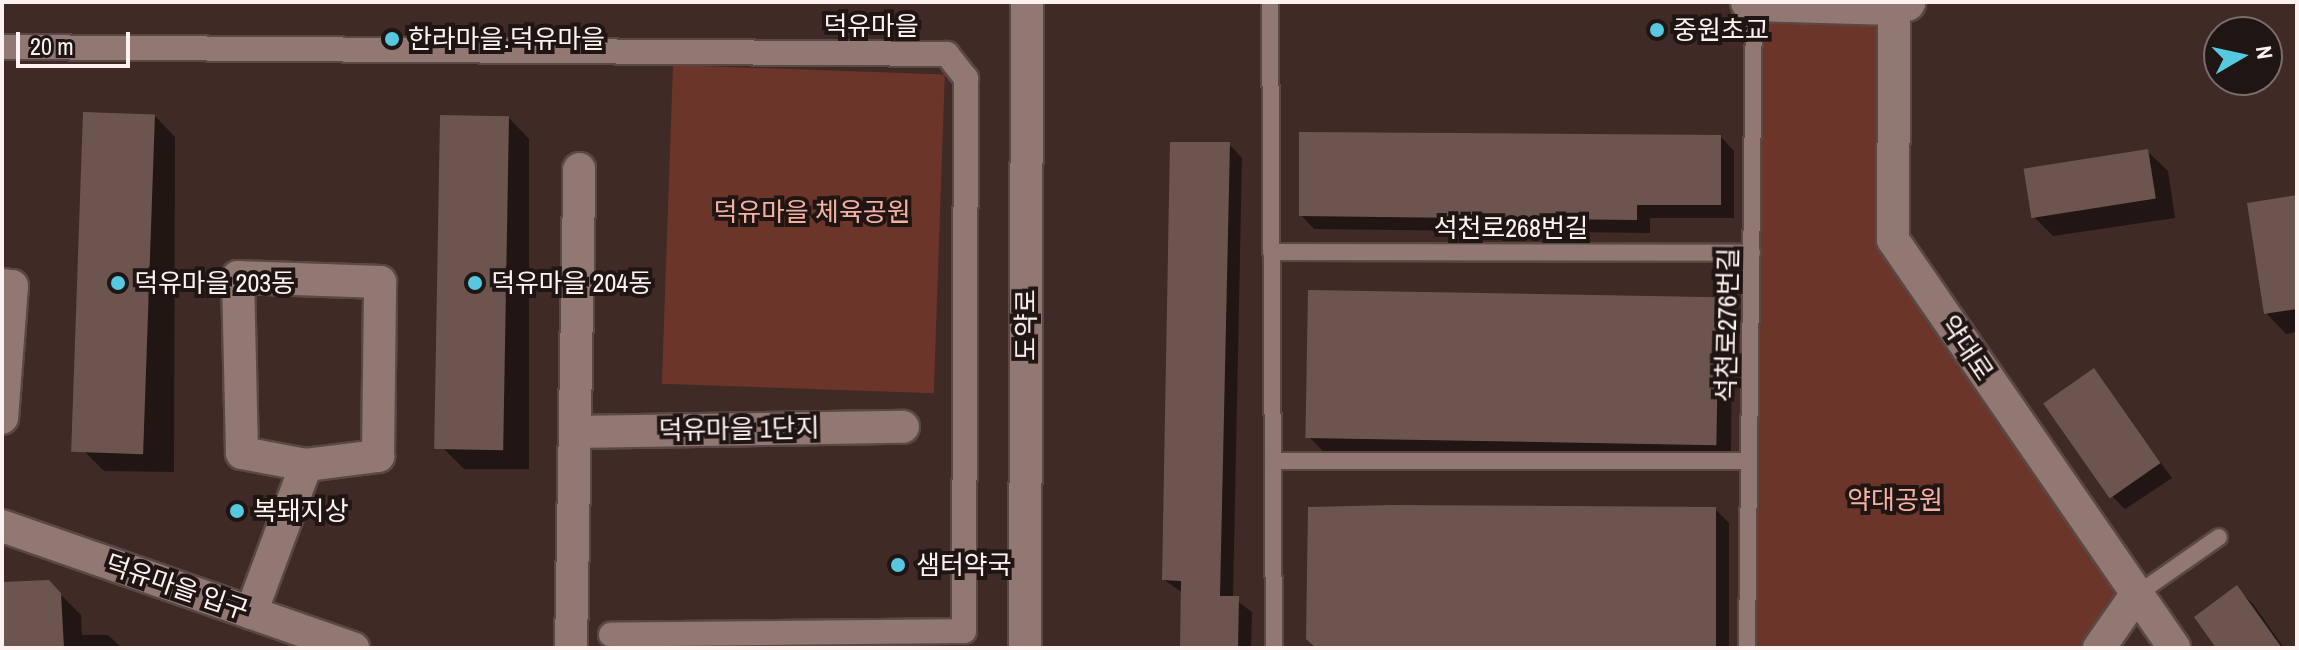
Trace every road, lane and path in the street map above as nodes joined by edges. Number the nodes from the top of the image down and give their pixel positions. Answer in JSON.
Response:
{"nodes":[{"id":1,"x":1027,"y":2,"type":"edge"},
{"id":2,"x":1270,"y":2,"type":"edge"},
{"id":3,"x":1752,"y":2,"type":"edge"},
{"id":4,"x":1900,"y":4,"type":"edge"},
{"id":5,"x":2,"y":47,"type":"edge"},
{"id":6,"x":579,"y":169,"type":"dead end"},
{"id":7,"x":1271,"y":252,"type":"junction"},
{"id":8,"x":1752,"y":253,"type":"junction"},
{"id":9,"x":2,"y":285,"type":"edge"},
{"id":10,"x":2,"y":418,"type":"edge"},
{"id":11,"x":903,"y":427,"type":"dead end"},
{"id":12,"x":575,"y":432,"type":"junction"},
{"id":13,"x":1273,"y":461,"type":"junction"},
{"id":14,"x":1749,"y":461,"type":"junction"},
{"id":15,"x":306,"y":465,"type":"junction"},
{"id":16,"x":2,"y":526,"type":"edge"},
{"id":17,"x":2219,"y":537,"type":"dead end"},
{"id":18,"x":2136,"y":595,"type":"junction"},
{"id":19,"x":251,"y":613,"type":"junction"},
{"id":20,"x":611,"y":635,"type":"dead end"},
{"id":21,"x":353,"y":648,"type":"edge"},
{"id":22,"x":571,"y":648,"type":"edge"},
{"id":23,"x":1025,"y":648,"type":"edge"},
{"id":24,"x":1274,"y":648,"type":"edge"},
{"id":25,"x":1747,"y":648,"type":"edge"},
{"id":26,"x":2099,"y":648,"type":"edge"},
{"id":27,"x":2174,"y":648,"type":"edge"}],
"edges":[{"from":1,"to":23,"type":"street","name":"도약로"},
{"from":2,"to":7,"type":"lane"},
{"from":3,"to":4,"type":"street"},
{"from":3,"to":8,"type":"lane","name":"석천로276번길"},
{"from":4,"to":18,"type":"street","name":"약대로"},
{"from":5,"to":20,"type":"street","name":"덕유마을"},
{"from":6,"to":12,"type":"street"},
{"from":7,"to":8,"type":"lane","name":"석천로268번길"},
{"from":7,"to":13,"type":"lane"},
{"from":8,"to":14,"type":"lane","name":"석천로276번길"},
{"from":9,"to":10,"type":"street"},
{"from":11,"to":12,"type":"street","name":"덕유마을 1단지"},
{"from":12,"to":22,"type":"street"},
{"from":13,"to":14,"type":"lane"},
{"from":13,"to":24,"type":"lane"},
{"from":14,"to":25,"type":"lane","name":"석천로276번길"},
{"from":15,"to":15,"type":"street"},
{"from":15,"to":19,"type":"street"},
{"from":16,"to":19,"type":"street","name":"덕유마을 입구"},
{"from":17,"to":18,"type":"lane"},
{"from":18,"to":26,"type":"street"},
{"from":18,"to":27,"type":"street","name":"약대로"},
{"from":19,"to":21,"type":"street","name":"덕유마을 입구"}]}
